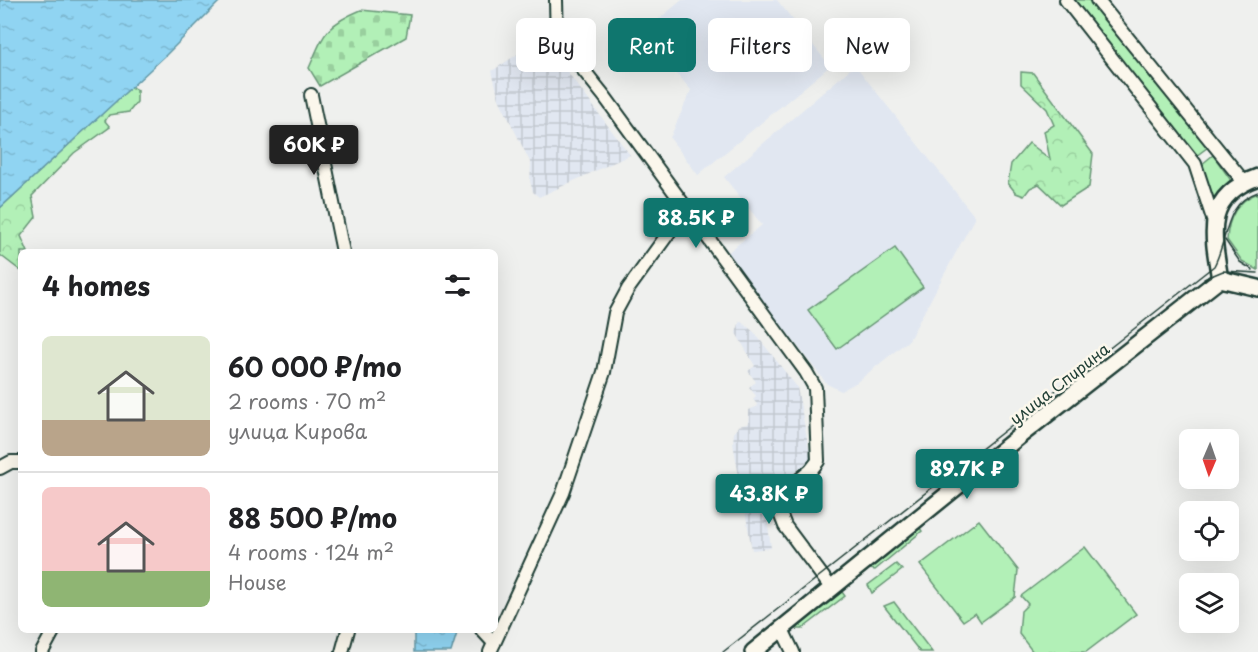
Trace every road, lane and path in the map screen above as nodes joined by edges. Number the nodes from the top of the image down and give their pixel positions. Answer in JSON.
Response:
{"nodes":[{"id":1,"x":556,"y":0,"type":"edge"},
{"id":2,"x":1066,"y":0,"type":"edge"},
{"id":3,"x":1097,"y":0,"type":"edge"},
{"id":4,"x":311,"y":95,"type":"dead end"},
{"id":5,"x":1251,"y":179,"type":"edge"},
{"id":6,"x":686,"y":209,"type":"junction"},
{"id":7,"x":1214,"y":222,"type":"junction"},
{"id":8,"x":342,"y":249,"type":"edge"},
{"id":9,"x":1220,"y":279,"type":"junction"},
{"id":10,"x":1258,"y":288,"type":"edge"},
{"id":11,"x":18,"y":462,"type":"edge"},
{"id":12,"x":0,"y":468,"type":"edge"},
{"id":13,"x":832,"y":589,"type":"junction"},
{"id":14,"x":782,"y":630,"type":"junction"},
{"id":15,"x":52,"y":633,"type":"edge"},
{"id":16,"x":347,"y":633,"type":"edge"},
{"id":17,"x":484,"y":633,"type":"edge"},
{"id":18,"x":492,"y":648,"type":"edge"},
{"id":19,"x":42,"y":652,"type":"edge"},
{"id":20,"x":342,"y":652,"type":"edge"},
{"id":21,"x":753,"y":652,"type":"edge"},
{"id":22,"x":793,"y":652,"type":"edge"}],
"edges":[{"from":1,"to":6,"type":"street"},
{"from":2,"to":7,"type":"street"},
{"from":3,"to":5,"type":"street"},
{"from":4,"to":8,"type":"street"},
{"from":5,"to":7,"type":"main road"},
{"from":6,"to":13,"type":"street"},
{"from":6,"to":18,"type":"street"},
{"from":7,"to":9,"type":"main road"},
{"from":9,"to":10,"type":"main road"},
{"from":9,"to":13,"type":"main road","name":"улица Спирина"},
{"from":11,"to":12,"type":"street"},
{"from":13,"to":14,"type":"main road","name":"улица Спирина"},
{"from":14,"to":21,"type":"main road","name":"улица Спирина"},
{"from":14,"to":22,"type":"street"},
{"from":15,"to":19,"type":"street"},
{"from":16,"to":20,"type":"street"},
{"from":17,"to":18,"type":"street"}]}
